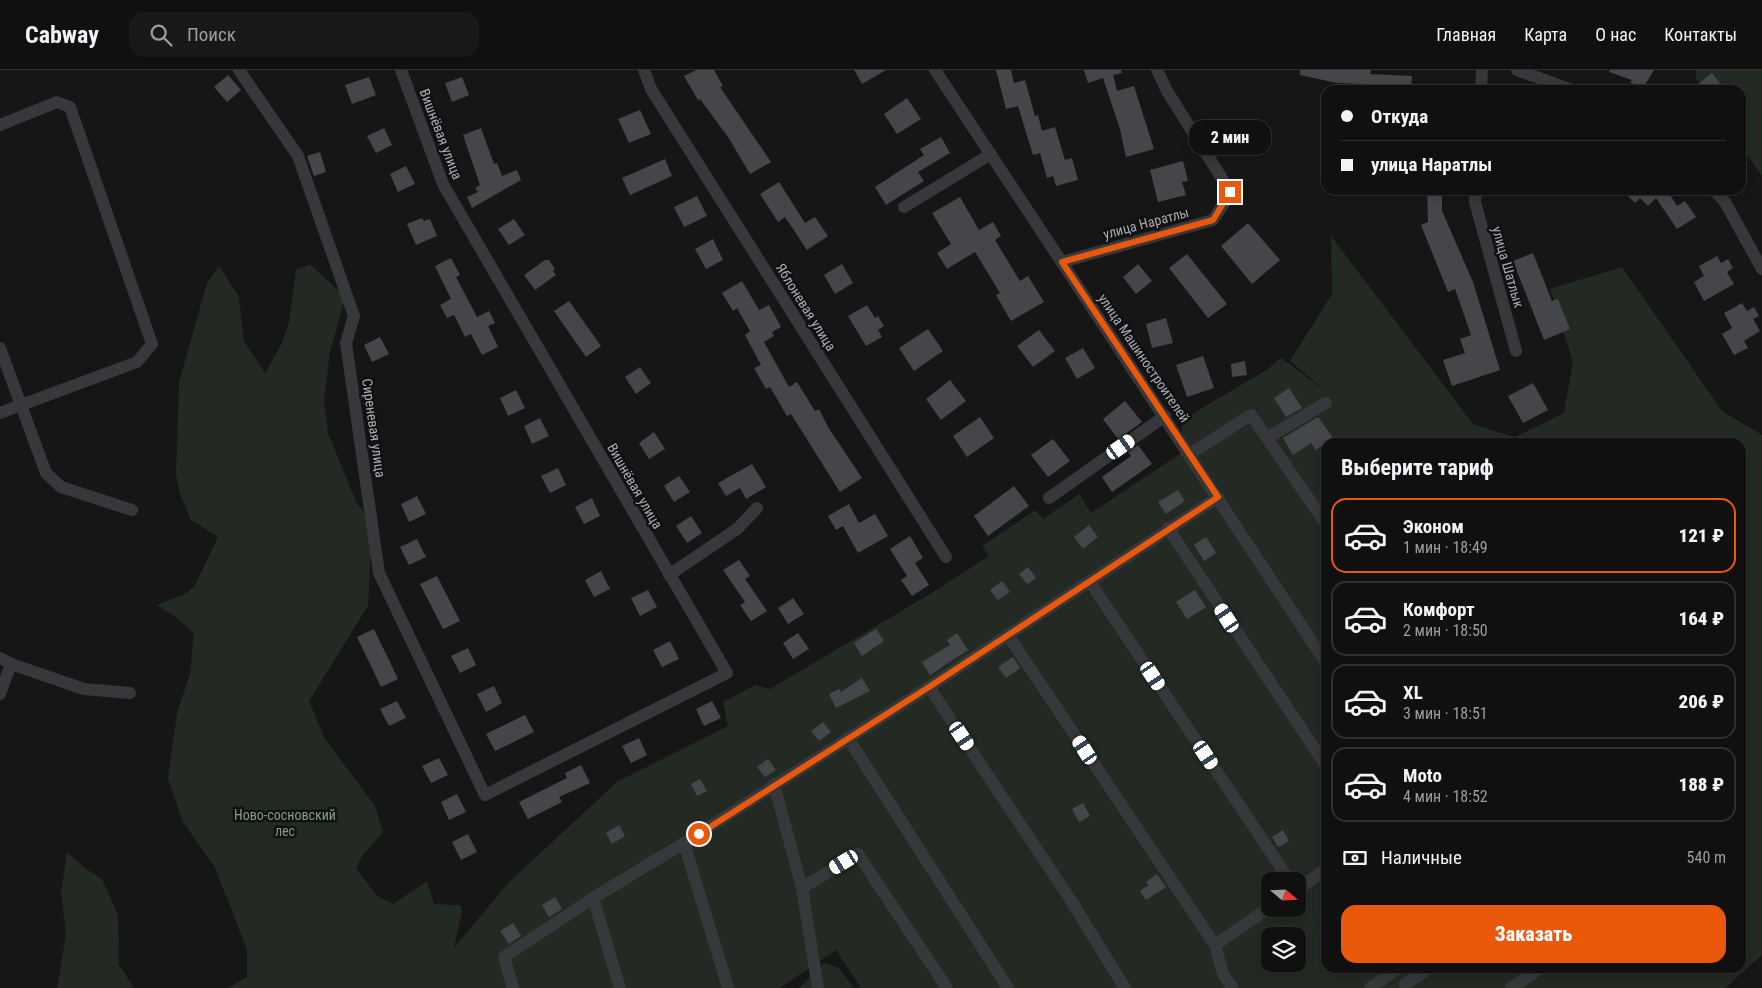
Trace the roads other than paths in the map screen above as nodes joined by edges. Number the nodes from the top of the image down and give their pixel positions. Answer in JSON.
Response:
{"nodes":[{"id":1,"x":239,"y":70,"type":"edge"},
{"id":2,"x":401,"y":70,"type":"edge"},
{"id":3,"x":644,"y":70,"type":"edge"},
{"id":4,"x":935,"y":70,"type":"edge"},
{"id":5,"x":1157,"y":70,"type":"edge"},
{"id":6,"x":1482,"y":70,"type":"edge"},
{"id":7,"x":1517,"y":70,"type":"edge"},
{"id":8,"x":1481,"y":85,"type":"edge"},
{"id":9,"x":1558,"y":85,"type":"edge"},
{"id":10,"x":0,"y":125,"type":"edge"},
{"id":11,"x":991,"y":154,"type":"junction"},
{"id":12,"x":1476,"y":195,"type":"edge"},
{"id":13,"x":1719,"y":195,"type":"edge"},
{"id":14,"x":904,"y":207,"type":"dead end"},
{"id":15,"x":1062,"y":262,"type":"junction"},
{"id":16,"x":1762,"y":269,"type":"edge"},
{"id":17,"x":0,"y":348,"type":"edge"},
{"id":18,"x":1516,"y":351,"type":"dead end"},
{"id":19,"x":1326,"y":403,"type":"dead end"},
{"id":20,"x":20,"y":406,"type":"junction"},
{"id":21,"x":0,"y":413,"type":"edge"},
{"id":22,"x":1165,"y":416,"type":"junction"},
{"id":23,"x":1267,"y":438,"type":"junction"},
{"id":24,"x":1190,"y":454,"type":"junction"},
{"id":25,"x":1218,"y":497,"type":"junction"},
{"id":26,"x":1049,"y":498,"type":"dead end"},
{"id":27,"x":757,"y":508,"type":"dead end"},
{"id":28,"x":132,"y":510,"type":"dead end"},
{"id":29,"x":1321,"y":517,"type":"edge"},
{"id":30,"x":1168,"y":528,"type":"junction"},
{"id":31,"x":946,"y":557,"type":"dead end"},
{"id":32,"x":669,"y":575,"type":"junction"},
{"id":33,"x":1090,"y":582,"type":"junction"},
{"id":34,"x":1008,"y":634,"type":"junction"},
{"id":35,"x":1321,"y":655,"type":"edge"},
{"id":36,"x":5,"y":661,"type":"edge"},
{"id":37,"x":929,"y":687,"type":"junction"},
{"id":38,"x":130,"y":693,"type":"dead end"},
{"id":39,"x":0,"y":694,"type":"edge"},
{"id":40,"x":848,"y":738,"type":"junction"},
{"id":41,"x":1321,"y":758,"type":"edge"},
{"id":42,"x":774,"y":784,"type":"junction"},
{"id":43,"x":485,"y":795,"type":"joint"},
{"id":44,"x":684,"y":844,"type":"junction"},
{"id":45,"x":1284,"y":872,"type":"edge"},
{"id":46,"x":1321,"y":873,"type":"edge"},
{"id":47,"x":1306,"y":883,"type":"edge"},
{"id":48,"x":802,"y":888,"type":"junction"},
{"id":49,"x":593,"y":898,"type":"junction"},
{"id":50,"x":1261,"y":913,"type":"edge"},
{"id":51,"x":1215,"y":945,"type":"junction"},
{"id":52,"x":1391,"y":973,"type":"edge"},
{"id":53,"x":1404,"y":973,"type":"edge"},
{"id":54,"x":1423,"y":973,"type":"edge"},
{"id":55,"x":1534,"y":973,"type":"edge"},
{"id":56,"x":1406,"y":986,"type":"edge"},
{"id":57,"x":513,"y":988,"type":"edge"},
{"id":58,"x":620,"y":988,"type":"edge"},
{"id":59,"x":728,"y":988,"type":"edge"},
{"id":60,"x":818,"y":988,"type":"edge"},
{"id":61,"x":947,"y":988,"type":"edge"},
{"id":62,"x":1008,"y":988,"type":"edge"},
{"id":63,"x":1125,"y":988,"type":"edge"},
{"id":64,"x":1233,"y":988,"type":"edge"},
{"id":65,"x":1370,"y":988,"type":"edge"},
{"id":66,"x":1511,"y":988,"type":"edge"}],
"edges":[{"from":1,"to":43,"type":"street","name":"Сиреневая улица"},
{"from":2,"to":32,"type":"street","name":"Вишнёвая улица"},
{"from":3,"to":31,"type":"street","name":"Яблоневая улица"},
{"from":4,"to":11,"type":"street","name":"улица Машиностроителей"},
{"from":5,"to":15,"type":"street","name":"улица Наратлы"},
{"from":6,"to":8,"type":"street"},
{"from":7,"to":9,"type":"street"},
{"from":10,"to":20,"type":"street"},
{"from":11,"to":14,"type":"street"},
{"from":11,"to":15,"type":"street","name":"улица Машиностроителей"},
{"from":12,"to":18,"type":"street","name":"улица Шатлык"},
{"from":13,"to":16,"type":"street"},
{"from":15,"to":22,"type":"street","name":"улица Машиностроителей"},
{"from":17,"to":20,"type":"street"},
{"from":19,"to":23,"type":"street"},
{"from":20,"to":21,"type":"street"},
{"from":20,"to":28,"type":"street"},
{"from":22,"to":24,"type":"street","name":"улица Машиностроителей"},
{"from":22,"to":26,"type":"street"},
{"from":23,"to":24,"type":"street"},
{"from":23,"to":29,"type":"street"},
{"from":24,"to":25,"type":"street","name":"улица Машиностроителей"},
{"from":25,"to":30,"type":"street"},
{"from":25,"to":35,"type":"street","name":"улица Машиностроителей"},
{"from":27,"to":32,"type":"street"},
{"from":30,"to":33,"type":"street"},
{"from":30,"to":41,"type":"street"},
{"from":32,"to":43,"type":"street","name":"Вишнёвая улица"},
{"from":33,"to":34,"type":"street"},
{"from":33,"to":45,"type":"street"},
{"from":34,"to":37,"type":"street"},
{"from":34,"to":51,"type":"street"},
{"from":36,"to":38,"type":"street"},
{"from":36,"to":39,"type":"street"},
{"from":37,"to":40,"type":"street"},
{"from":37,"to":63,"type":"street"},
{"from":40,"to":42,"type":"street"},
{"from":40,"to":62,"type":"street"},
{"from":42,"to":44,"type":"street"},
{"from":42,"to":48,"type":"street"},
{"from":44,"to":49,"type":"street"},
{"from":44,"to":59,"type":"street"},
{"from":46,"to":47,"type":"street"},
{"from":48,"to":60,"type":"street"},
{"from":48,"to":61,"type":"street"},
{"from":49,"to":57,"type":"street"},
{"from":49,"to":58,"type":"street"},
{"from":50,"to":51,"type":"street"},
{"from":51,"to":64,"type":"street"},
{"from":52,"to":65,"type":"street"},
{"from":53,"to":56,"type":"street"},
{"from":54,"to":56,"type":"street"},
{"from":55,"to":66,"type":"street"}]}
